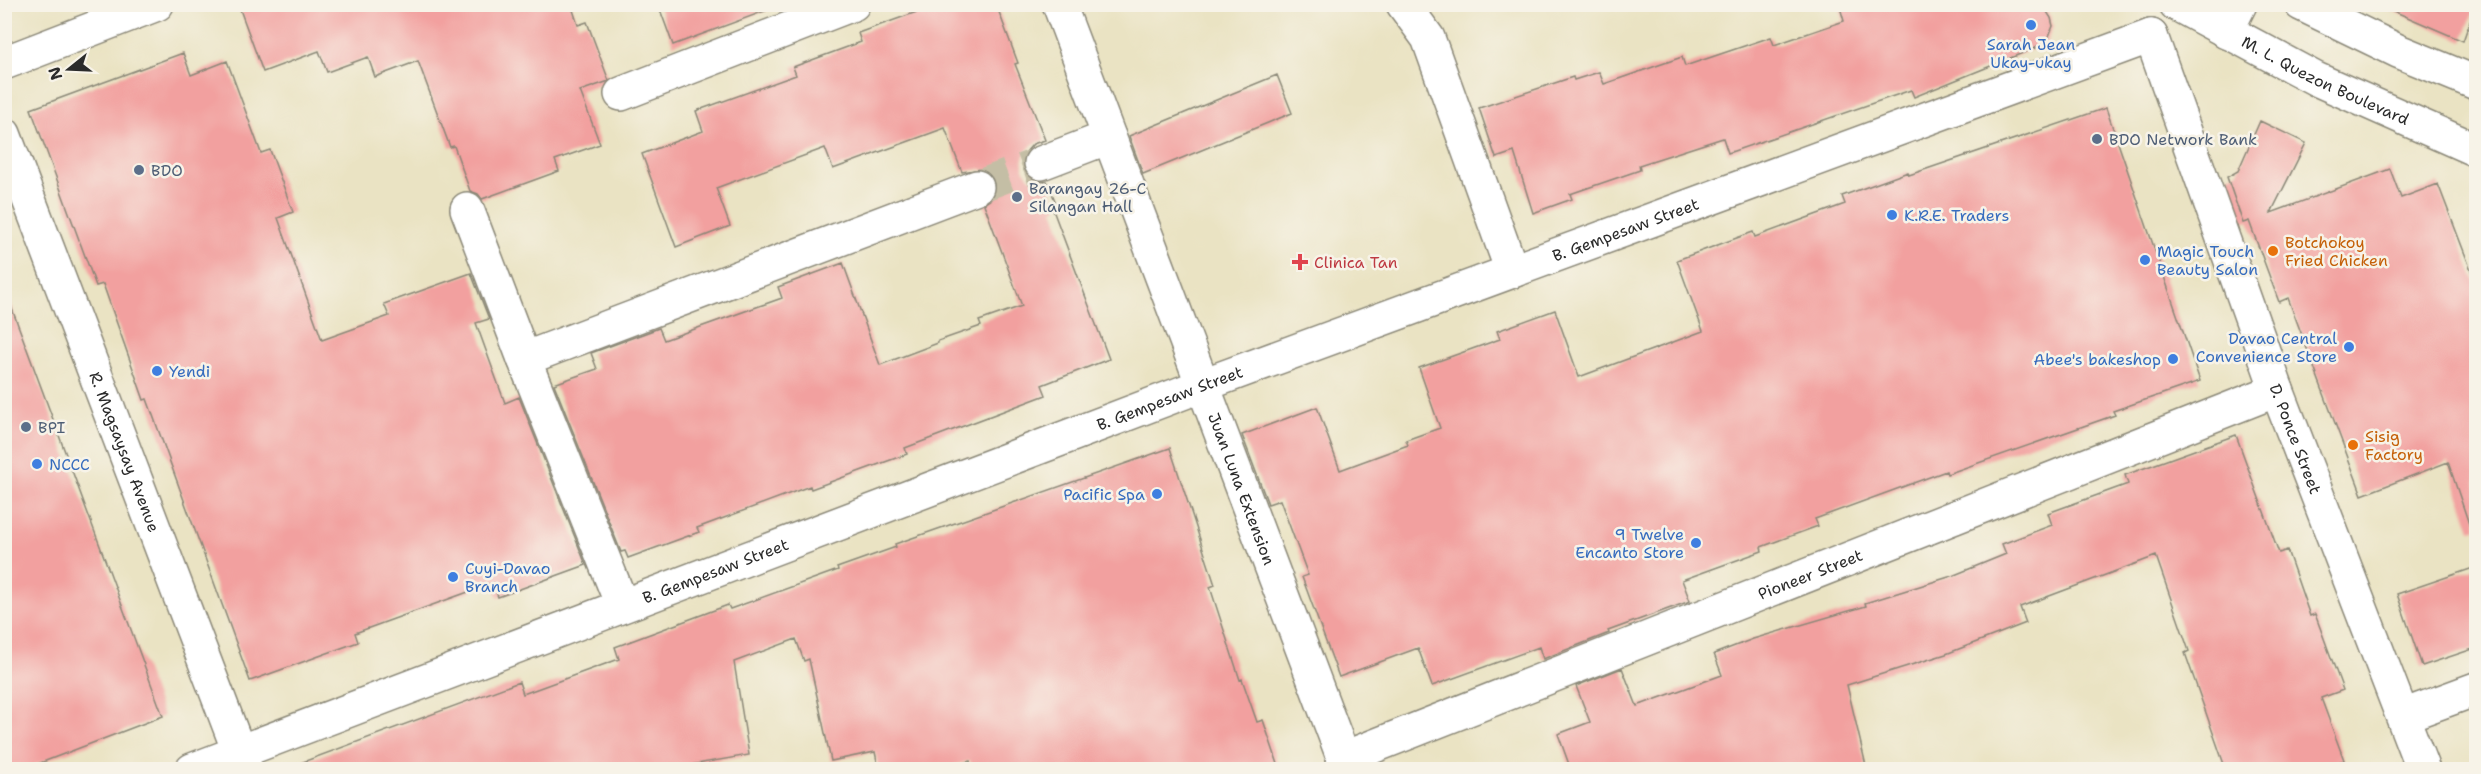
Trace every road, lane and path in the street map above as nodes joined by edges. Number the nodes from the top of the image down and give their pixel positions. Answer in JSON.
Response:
{"nodes":[{"id":1,"x":157,"y":4,"type":"edge"},
{"id":2,"x":854,"y":4,"type":"edge"},
{"id":3,"x":1059,"y":4,"type":"edge"},
{"id":4,"x":1403,"y":4,"type":"edge"},
{"id":5,"x":2168,"y":4,"type":"edge"},
{"id":6,"x":2176,"y":4,"type":"edge"},
{"id":7,"x":2301,"y":4,"type":"edge"},
{"id":8,"x":2233,"y":18,"type":"edge"},
{"id":9,"x":2151,"y":36,"type":"junction"},
{"id":10,"x":4,"y":63,"type":"edge"},
{"id":11,"x":2476,"y":83,"type":"edge"},
{"id":12,"x":621,"y":94,"type":"dead end"},
{"id":13,"x":4,"y":134,"type":"edge"},
{"id":14,"x":1109,"y":137,"type":"junction"},
{"id":15,"x":2476,"y":150,"type":"edge"},
{"id":16,"x":1041,"y":163,"type":"tunnel mouth"},
{"id":17,"x":977,"y":187,"type":"tunnel mouth"},
{"id":18,"x":467,"y":209,"type":"dead end"},
{"id":19,"x":1512,"y":271,"type":"junction"},
{"id":20,"x":524,"y":359,"type":"junction"},
{"id":21,"x":1203,"y":385,"type":"junction"},
{"id":22,"x":2277,"y":390,"type":"junction"},
{"id":23,"x":622,"y":605,"type":"junction"},
{"id":24,"x":2476,"y":689,"type":"edge"},
{"id":25,"x":2403,"y":716,"type":"junction"},
{"id":26,"x":242,"y":760,"type":"edge"},
{"id":27,"x":1346,"y":764,"type":"edge"},
{"id":28,"x":192,"y":770,"type":"edge"},
{"id":29,"x":2423,"y":770,"type":"edge"}],
"edges":[{"from":1,"to":10,"type":"street"},
{"from":2,"to":12,"type":"street"},
{"from":3,"to":14,"type":"street","name":"Juan Luna Extension"},
{"from":4,"to":19,"type":"street"},
{"from":5,"to":9,"type":"street"},
{"from":6,"to":8,"type":"street","name":"M. L. Quezon Boulevard"},
{"from":7,"to":11,"type":"street"},
{"from":8,"to":15,"type":"street","name":"M. L. Quezon Boulevard"},
{"from":9,"to":19,"type":"street","name":"B. Gempesaw Street"},
{"from":9,"to":22,"type":"street","name":"D. Ponce Street"},
{"from":13,"to":26,"type":"street","name":"R. Magsaysay Avenue"},
{"from":14,"to":16,"type":"street"},
{"from":14,"to":21,"type":"street","name":"Juan Luna Extension"},
{"from":17,"to":20,"type":"street"},
{"from":18,"to":20,"type":"street"},
{"from":19,"to":21,"type":"street","name":"B. Gempesaw Street"},
{"from":20,"to":23,"type":"street"},
{"from":21,"to":23,"type":"street","name":"B. Gempesaw Street"},
{"from":21,"to":27,"type":"street","name":"Juan Luna Extension"},
{"from":22,"to":25,"type":"street","name":"D. Ponce Street"},
{"from":22,"to":27,"type":"street","name":"Pioneer Street"},
{"from":23,"to":26,"type":"street","name":"B. Gempesaw Street"},
{"from":24,"to":25,"type":"street"},
{"from":25,"to":29,"type":"street","name":"D. Ponce Street"},
{"from":26,"to":28,"type":"street","name":"B. Gempesaw Street"}]}
